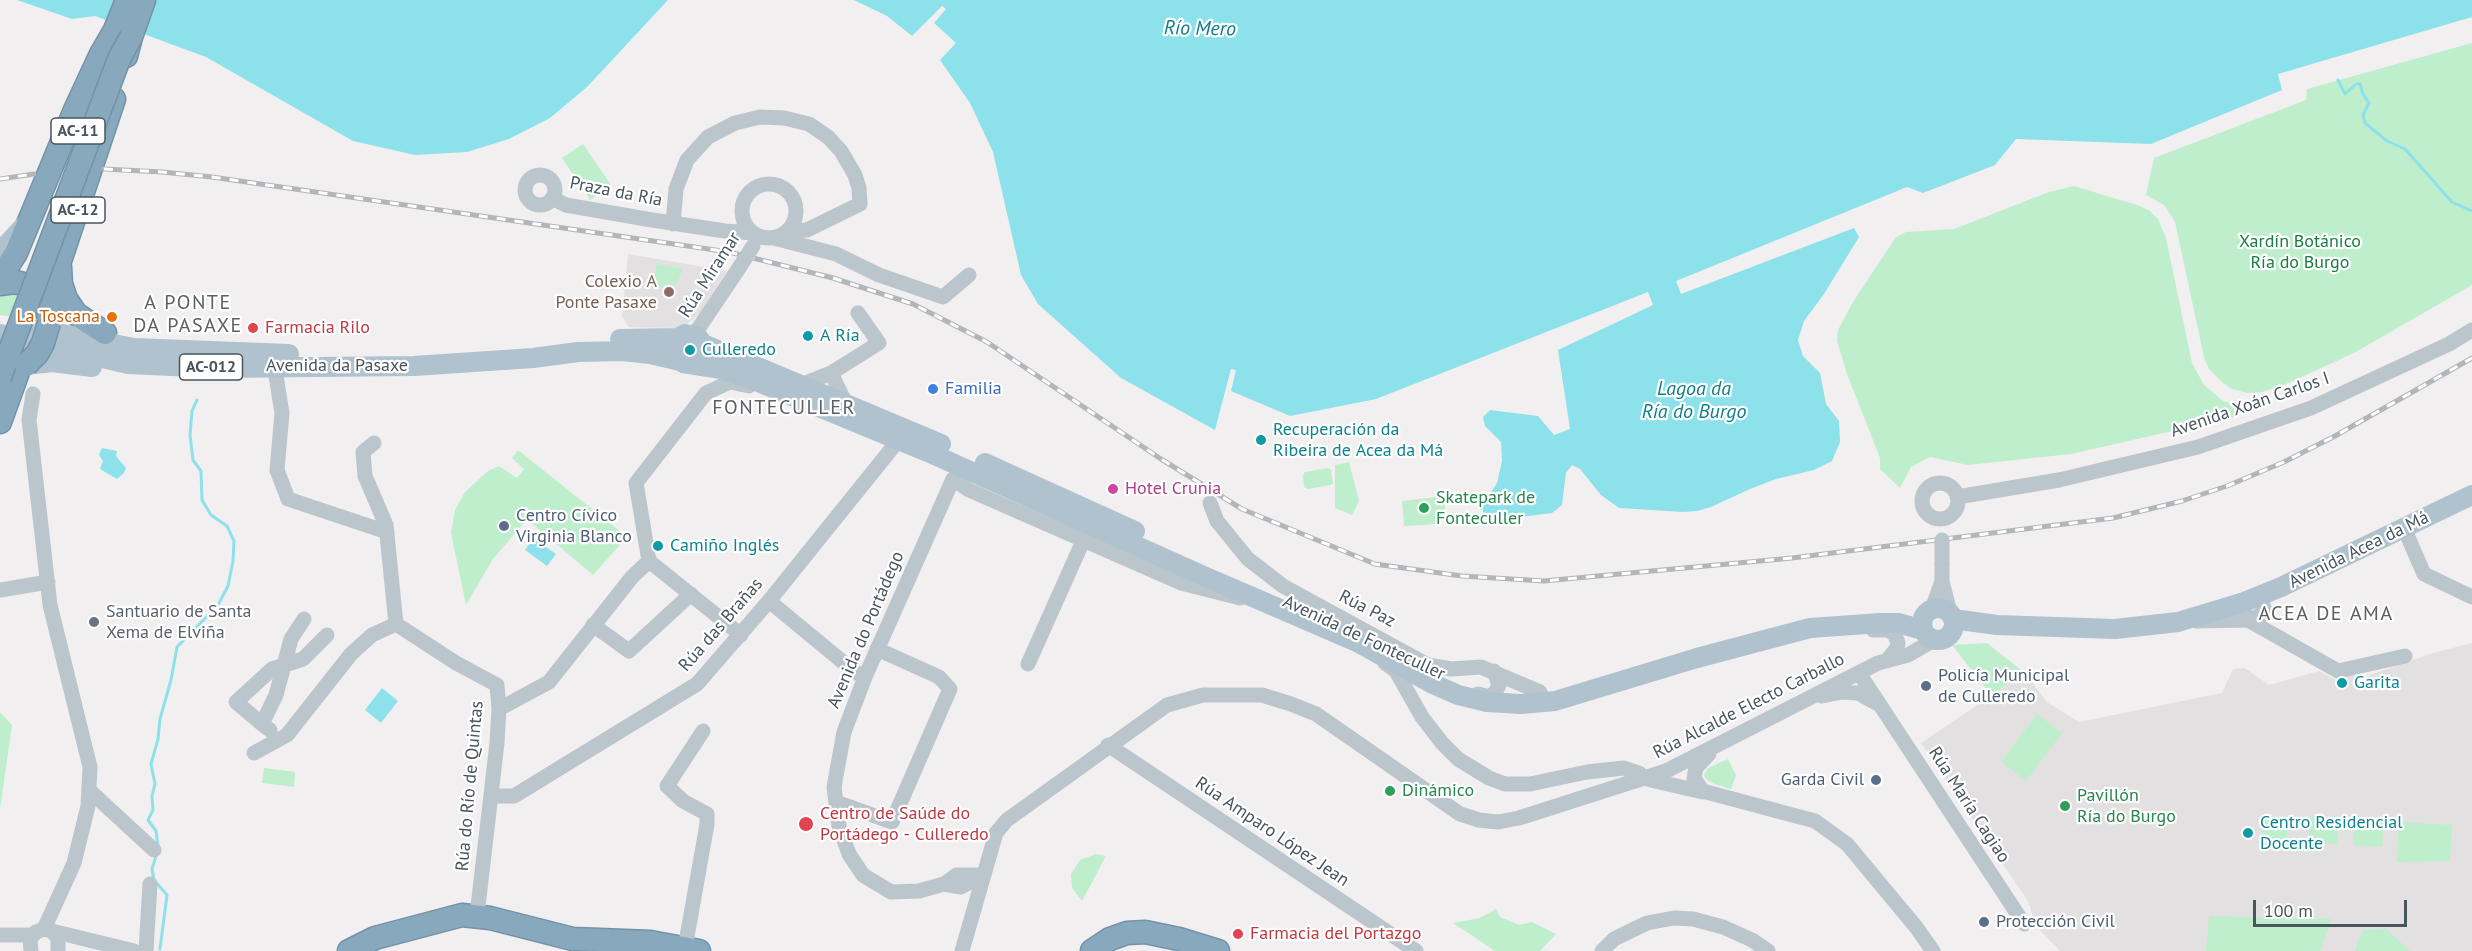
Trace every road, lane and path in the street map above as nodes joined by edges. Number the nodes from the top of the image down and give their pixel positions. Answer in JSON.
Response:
{"nodes":[{"id":1,"x":126,"y":0,"type":"edge"},
{"id":2,"x":144,"y":0,"type":"edge"},
{"id":3,"x":123,"y":33,"type":"junction"},
{"id":4,"x":552,"y":198,"type":"dead end"},
{"id":5,"x":31,"y":218,"type":"junction"},
{"id":6,"x":673,"y":224,"type":"junction"},
{"id":7,"x":765,"y":237,"type":"junction"},
{"id":8,"x":0,"y":252,"type":"edge"},
{"id":9,"x":60,"y":262,"type":"junction"},
{"id":10,"x":969,"y":275,"type":"dead end"},
{"id":11,"x":0,"y":278,"type":"edge"},
{"id":12,"x":0,"y":284,"type":"edge"},
{"id":13,"x":48,"y":311,"type":"junction"},
{"id":14,"x":858,"y":313,"type":"dead end"},
{"id":15,"x":0,"y":322,"type":"edge"},
{"id":16,"x":2472,"y":330,"type":"edge"},
{"id":17,"x":105,"y":333,"type":"junction"},
{"id":18,"x":0,"y":335,"type":"edge"},
{"id":19,"x":692,"y":339,"type":"junction"},
{"id":20,"x":256,"y":352,"type":"junction"},
{"id":21,"x":532,"y":353,"type":"junction"},
{"id":22,"x":365,"y":362,"type":"junction"},
{"id":23,"x":692,"y":363,"type":"junction"},
{"id":24,"x":90,"y":367,"type":"junction"},
{"id":25,"x":11,"y":372,"type":"edge"},
{"id":26,"x":831,"y":373,"type":"junction"},
{"id":27,"x":276,"y":376,"type":"junction"},
{"id":28,"x":706,"y":393,"type":"junction"},
{"id":29,"x":33,"y":394,"type":"dead end"},
{"id":30,"x":803,"y":394,"type":"junction"},
{"id":31,"x":9,"y":400,"type":"junction"},
{"id":32,"x":846,"y":404,"type":"junction"},
{"id":33,"x":867,"y":412,"type":"junction"},
{"id":34,"x":0,"y":422,"type":"edge"},
{"id":35,"x":900,"y":439,"type":"junction"},
{"id":36,"x":374,"y":443,"type":"dead end"},
{"id":37,"x":956,"y":468,"type":"junction"},
{"id":38,"x":1045,"y":489,"type":"junction"},
{"id":39,"x":2472,"y":495,"type":"edge"},
{"id":40,"x":1957,"y":497,"type":"junction"},
{"id":41,"x":1210,"y":503,"type":"dead end"},
{"id":42,"x":1940,"y":517,"type":"junction"},
{"id":43,"x":1111,"y":519,"type":"junction"},
{"id":44,"x":2404,"y":528,"type":"junction"},
{"id":45,"x":387,"y":532,"type":"junction"},
{"id":46,"x":1083,"y":541,"type":"junction"},
{"id":47,"x":649,"y":561,"type":"junction"},
{"id":48,"x":1186,"y":576,"type":"junction"},
{"id":49,"x":48,"y":582,"type":"junction"},
{"id":50,"x":0,"y":590,"type":"edge"},
{"id":51,"x":691,"y":594,"type":"junction"},
{"id":52,"x":2472,"y":597,"type":"edge"},
{"id":53,"x":769,"y":601,"type":"junction"},
{"id":54,"x":2253,"y":608,"type":"junction"},
{"id":55,"x":719,"y":617,"type":"junction"},
{"id":56,"x":304,"y":619,"type":"dead end"},
{"id":57,"x":752,"y":622,"type":"junction"},
{"id":58,"x":396,"y":624,"type":"junction"},
{"id":59,"x":593,"y":625,"type":"junction"},
{"id":60,"x":1937,"y":625,"type":"junction"},
{"id":61,"x":1810,"y":628,"type":"junction"},
{"id":62,"x":327,"y":635,"type":"dead end"},
{"id":63,"x":741,"y":635,"type":"junction"},
{"id":64,"x":1357,"y":642,"type":"junction"},
{"id":65,"x":877,"y":649,"type":"junction"},
{"id":66,"x":2405,"y":656,"type":"dead end"},
{"id":67,"x":1893,"y":658,"type":"junction"},
{"id":68,"x":1028,"y":664,"type":"dead end"},
{"id":69,"x":284,"y":667,"type":"junction"},
{"id":70,"x":1494,"y":671,"type":"junction"},
{"id":71,"x":1859,"y":673,"type":"junction"},
{"id":72,"x":865,"y":677,"type":"junction"},
{"id":73,"x":1431,"y":683,"type":"junction"},
{"id":74,"x":1489,"y":691,"type":"junction"},
{"id":75,"x":1537,"y":698,"type":"junction"},
{"id":76,"x":1804,"y":699,"type":"junction"},
{"id":77,"x":1881,"y":706,"type":"junction"},
{"id":78,"x":500,"y":709,"type":"junction"},
{"id":79,"x":262,"y":724,"type":"junction"},
{"id":80,"x":703,"y":731,"type":"dead end"},
{"id":81,"x":1728,"y":739,"type":"junction"},
{"id":82,"x":280,"y":740,"type":"junction"},
{"id":83,"x":1108,"y":745,"type":"junction"},
{"id":84,"x":254,"y":753,"type":"dead end"},
{"id":85,"x":1677,"y":765,"type":"junction"},
{"id":86,"x":1644,"y":778,"type":"junction"},
{"id":87,"x":90,"y":791,"type":"junction"},
{"id":88,"x":1703,"y":792,"type":"junction"},
{"id":89,"x":492,"y":796,"type":"junction"},
{"id":90,"x":836,"y":802,"type":"junction"},
{"id":91,"x":154,"y":850,"type":"dead end"},
{"id":92,"x":983,"y":875,"type":"junction"},
{"id":93,"x":150,"y":884,"type":"dead end"},
{"id":94,"x":944,"y":884,"type":"junction"},
{"id":95,"x":974,"y":908,"type":"junction"},
{"id":96,"x":477,"y":915,"type":"junction"},
{"id":97,"x":2024,"y":924,"type":"dead end"},
{"id":98,"x":43,"y":932,"type":"junction"},
{"id":99,"x":0,"y":935,"type":"edge"},
{"id":100,"x":86,"y":940,"type":"junction"},
{"id":101,"x":964,"y":945,"type":"edge"},
{"id":102,"x":692,"y":950,"type":"edge"},
{"id":103,"x":31,"y":951,"type":"edge"},
{"id":104,"x":59,"y":951,"type":"edge"},
{"id":105,"x":134,"y":951,"type":"edge"},
{"id":106,"x":146,"y":951,"type":"edge"},
{"id":107,"x":349,"y":951,"type":"edge"},
{"id":108,"x":953,"y":951,"type":"edge"},
{"id":109,"x":976,"y":951,"type":"edge"},
{"id":110,"x":1092,"y":951,"type":"edge"},
{"id":111,"x":1218,"y":951,"type":"edge"},
{"id":112,"x":1416,"y":951,"type":"edge"},
{"id":113,"x":1602,"y":951,"type":"edge"},
{"id":114,"x":1768,"y":951,"type":"edge"},
{"id":115,"x":1933,"y":951,"type":"edge"}],
"edges":[{"from":1,"to":3,"type":"highway","number":"AC-12"},
{"from":2,"to":3,"type":"highway","number":"AC-12"},
{"from":3,"to":5,"type":"highway","number":"AC-11"},
{"from":3,"to":9,"type":"highway","number":"AC-12","bridge":true},
{"from":3,"to":18,"type":"highway","number":"AC-11"},
{"from":3,"to":25,"type":"highway","number":"AC-11","bridge":true},
{"from":4,"to":6,"type":"street","name":"Praza da Ría"},
{"from":5,"to":8,"type":"main road"},
{"from":5,"to":11,"type":"highway","number":"AC-11"},
{"from":6,"to":7,"type":"street","name":"Praza da Ría"},
{"from":6,"to":7,"type":"street","name":"Praza da Ría"},
{"from":7,"to":10,"type":"street"},
{"from":7,"to":19,"type":"street","name":"Rúa Miramar","bridge":true},
{"from":9,"to":13,"type":"highway","number":"AC-12"},
{"from":9,"to":17,"type":"highway"},
{"from":12,"to":13,"type":"highway"},
{"from":13,"to":17,"type":"main road"},
{"from":13,"to":25,"type":"highway","number":"AC-11","bridge":true},
{"from":14,"to":26,"type":"street"},
{"from":15,"to":20,"type":"main road","name":"Avenida da Pasaxe","number":"AC-012"},
{"from":16,"to":40,"type":"street","name":"Avenida Xoán Carlos I"},
{"from":17,"to":20,"type":"main road"},
{"from":18,"to":22,"type":"main road","name":"Avenida da Pasaxe","number":"AC-012"},
{"from":19,"to":21,"type":"main road","name":"Avenida de Fonteculler"},
{"from":19,"to":23,"type":"main road"},
{"from":19,"to":23,"type":"main road"},
{"from":19,"to":30,"type":"main road","name":"Avenida de Fonteculler"},
{"from":20,"to":22,"type":"main road","name":"Avenida da Pasaxe","number":"AC-012"},
{"from":21,"to":22,"type":"main road","name":"Avenida da Pasaxe"},
{"from":21,"to":23,"type":"main road","name":"Avenida de Fonteculler"},
{"from":22,"to":27,"type":"main road"},
{"from":23,"to":28,"type":"street"},
{"from":23,"to":30,"type":"main road","name":"Avenida de Fonteculler"},
{"from":24,"to":25,"type":"main road"},
{"from":24,"to":27,"type":"main road"},
{"from":24,"to":31,"type":"main road"},
{"from":25,"to":31,"type":"highway","number":"AC-11"},
{"from":26,"to":30,"type":"street"},
{"from":26,"to":32,"type":"street"},
{"from":27,"to":45,"type":"street"},
{"from":28,"to":30,"type":"street"},
{"from":28,"to":47,"type":"street"},
{"from":29,"to":49,"type":"street"},
{"from":30,"to":32,"type":"main road","name":"Avenida de Fonteculler"},
{"from":30,"to":35,"type":"main road","name":"Avenida de Fonteculler"},
{"from":31,"to":34,"type":"highway","number":"AC-11"},
{"from":32,"to":33,"type":"main road","name":"Avenida de Fonteculler"},
{"from":33,"to":35,"type":"street","name":"Avenida de Fonteculler"},
{"from":33,"to":38,"type":"main road","name":"Avenida de Fonteculler"},
{"from":35,"to":37,"type":"street","name":"Avenida de Fonteculler"},
{"from":35,"to":37,"type":"main road","name":"Avenida de Fonteculler"},
{"from":35,"to":53,"type":"street","name":"Rúa das Brañas"},
{"from":36,"to":45,"type":"street"},
{"from":37,"to":38,"type":"street"},
{"from":37,"to":46,"type":"street"},
{"from":37,"to":48,"type":"main road","name":"Avenida de Fonteculler"},
{"from":37,"to":65,"type":"street","name":"Avenida do Portádego"},
{"from":38,"to":43,"type":"main road","name":"Avenida de Fonteculler"},
{"from":39,"to":44,"type":"main road","name":"Avenida Acea da Má"},
{"from":40,"to":42,"type":"street"},
{"from":40,"to":42,"type":"street"},
{"from":41,"to":70,"type":"street","name":"Rúa Paz"},
{"from":42,"to":60,"type":"street","bridge":true},
{"from":43,"to":48,"type":"main road"},
{"from":43,"to":74,"type":"main road","name":"Avenida de Fonteculler"},
{"from":44,"to":52,"type":"street"},
{"from":44,"to":54,"type":"main road","name":"Avenida Acea da Má"},
{"from":45,"to":58,"type":"street"},
{"from":46,"to":48,"type":"street"},
{"from":46,"to":68,"type":"street"},
{"from":47,"to":51,"type":"street"},
{"from":47,"to":59,"type":"street"},
{"from":48,"to":64,"type":"main road","name":"Avenida de Fonteculler"},
{"from":49,"to":50,"type":"street"},
{"from":49,"to":87,"type":"street"},
{"from":51,"to":55,"type":"street"},
{"from":51,"to":59,"type":"street"},
{"from":53,"to":57,"type":"street","name":"Rúa das Brañas"},
{"from":53,"to":72,"type":"street"},
{"from":54,"to":60,"type":"main road","name":"Avenida Acea da Má"},
{"from":54,"to":66,"type":"street"},
{"from":55,"to":57,"type":"street"},
{"from":55,"to":63,"type":"street"},
{"from":56,"to":69,"type":"street"},
{"from":57,"to":63,"type":"street","name":"Rúa das Brañas"},
{"from":58,"to":78,"type":"street","name":"Rúa do Río de Quintas"},
{"from":58,"to":82,"type":"street"},
{"from":59,"to":78,"type":"street"},
{"from":60,"to":61,"type":"main road","name":"Avenida de Fonteculler"},
{"from":60,"to":67,"type":"street","name":"Rúa Alcalde Electo Carballo"},
{"from":60,"to":75,"type":"main road","name":"Avenida de Fonteculler"},
{"from":61,"to":67,"type":"street"},
{"from":61,"to":75,"type":"main road","name":"Avenida de Fonteculler"},
{"from":62,"to":69,"type":"street"},
{"from":63,"to":89,"type":"street","name":"Rúa das Brañas"},
{"from":64,"to":73,"type":"main road","name":"Avenida de Fonteculler"},
{"from":64,"to":86,"type":"street"},
{"from":65,"to":72,"type":"street","name":"Avenida do Portádego"},
{"from":65,"to":90,"type":"street"},
{"from":67,"to":71,"type":"street","name":"Rúa Alcalde Electo Carballo"},
{"from":69,"to":79,"type":"street"},
{"from":69,"to":79,"type":"street"},
{"from":70,"to":74,"type":"street"},
{"from":70,"to":75,"type":"street","name":"Rúa Paz"},
{"from":71,"to":76,"type":"street","name":"Rúa Alcalde Electo Carballo"},
{"from":71,"to":77,"type":"street","name":"Rúa María Cagiao"},
{"from":72,"to":90,"type":"street","name":"Avenida do Portádego"},
{"from":73,"to":74,"type":"street"},
{"from":73,"to":75,"type":"main road","name":"Avenida de Fonteculler"},
{"from":74,"to":75,"type":"main road","name":"Avenida de Fonteculler"},
{"from":76,"to":77,"type":"street"},
{"from":76,"to":81,"type":"street","name":"Rúa Alcalde Electo Carballo"},
{"from":77,"to":97,"type":"street","name":"Rúa María Cagiao"},
{"from":78,"to":89,"type":"street","name":"Rúa do Río de Quintas"},
{"from":79,"to":82,"type":"street"},
{"from":80,"to":102,"type":"street"},
{"from":81,"to":85,"type":"street","name":"Rúa Alcalde Electo Carballo"},
{"from":81,"to":88,"type":"street"},
{"from":82,"to":84,"type":"street"},
{"from":83,"to":86,"type":"street","name":"Rúa Alcalde Electo Carballo"},
{"from":83,"to":92,"type":"street","name":"Rúa Alcalde Electo Carballo"},
{"from":83,"to":112,"type":"street","name":"Rúa Amparo López Jean"},
{"from":85,"to":86,"type":"street","name":"Rúa Alcalde Electo Carballo"},
{"from":85,"to":88,"type":"street"},
{"from":86,"to":88,"type":"street"},
{"from":87,"to":91,"type":"street"},
{"from":87,"to":98,"type":"street"},
{"from":88,"to":115,"type":"street"},
{"from":89,"to":96,"type":"street","name":"Rúa do Río de Quintas"},
{"from":90,"to":94,"type":"street","name":"Avenida do Portádego"},
{"from":92,"to":94,"type":"street","name":"Avenida do Portádego"},
{"from":92,"to":95,"type":"street","name":"Rúa Alcalde Electo Carballo"},
{"from":93,"to":106,"type":"street"},
{"from":94,"to":95,"type":"street"},
{"from":95,"to":101,"type":"street","name":"Rúa Alcalde Electo Carballo"},
{"from":96,"to":102,"type":"highway"},
{"from":96,"to":107,"type":"highway"},
{"from":98,"to":99,"type":"street"},
{"from":98,"to":100,"type":"street"},
{"from":98,"to":103,"type":"street"},
{"from":98,"to":104,"type":"street"},
{"from":100,"to":104,"type":"street"},
{"from":100,"to":105,"type":"street"},
{"from":101,"to":108,"type":"street"},
{"from":101,"to":109,"type":"street"},
{"from":110,"to":111,"type":"highway"},
{"from":113,"to":114,"type":"street"}]}
